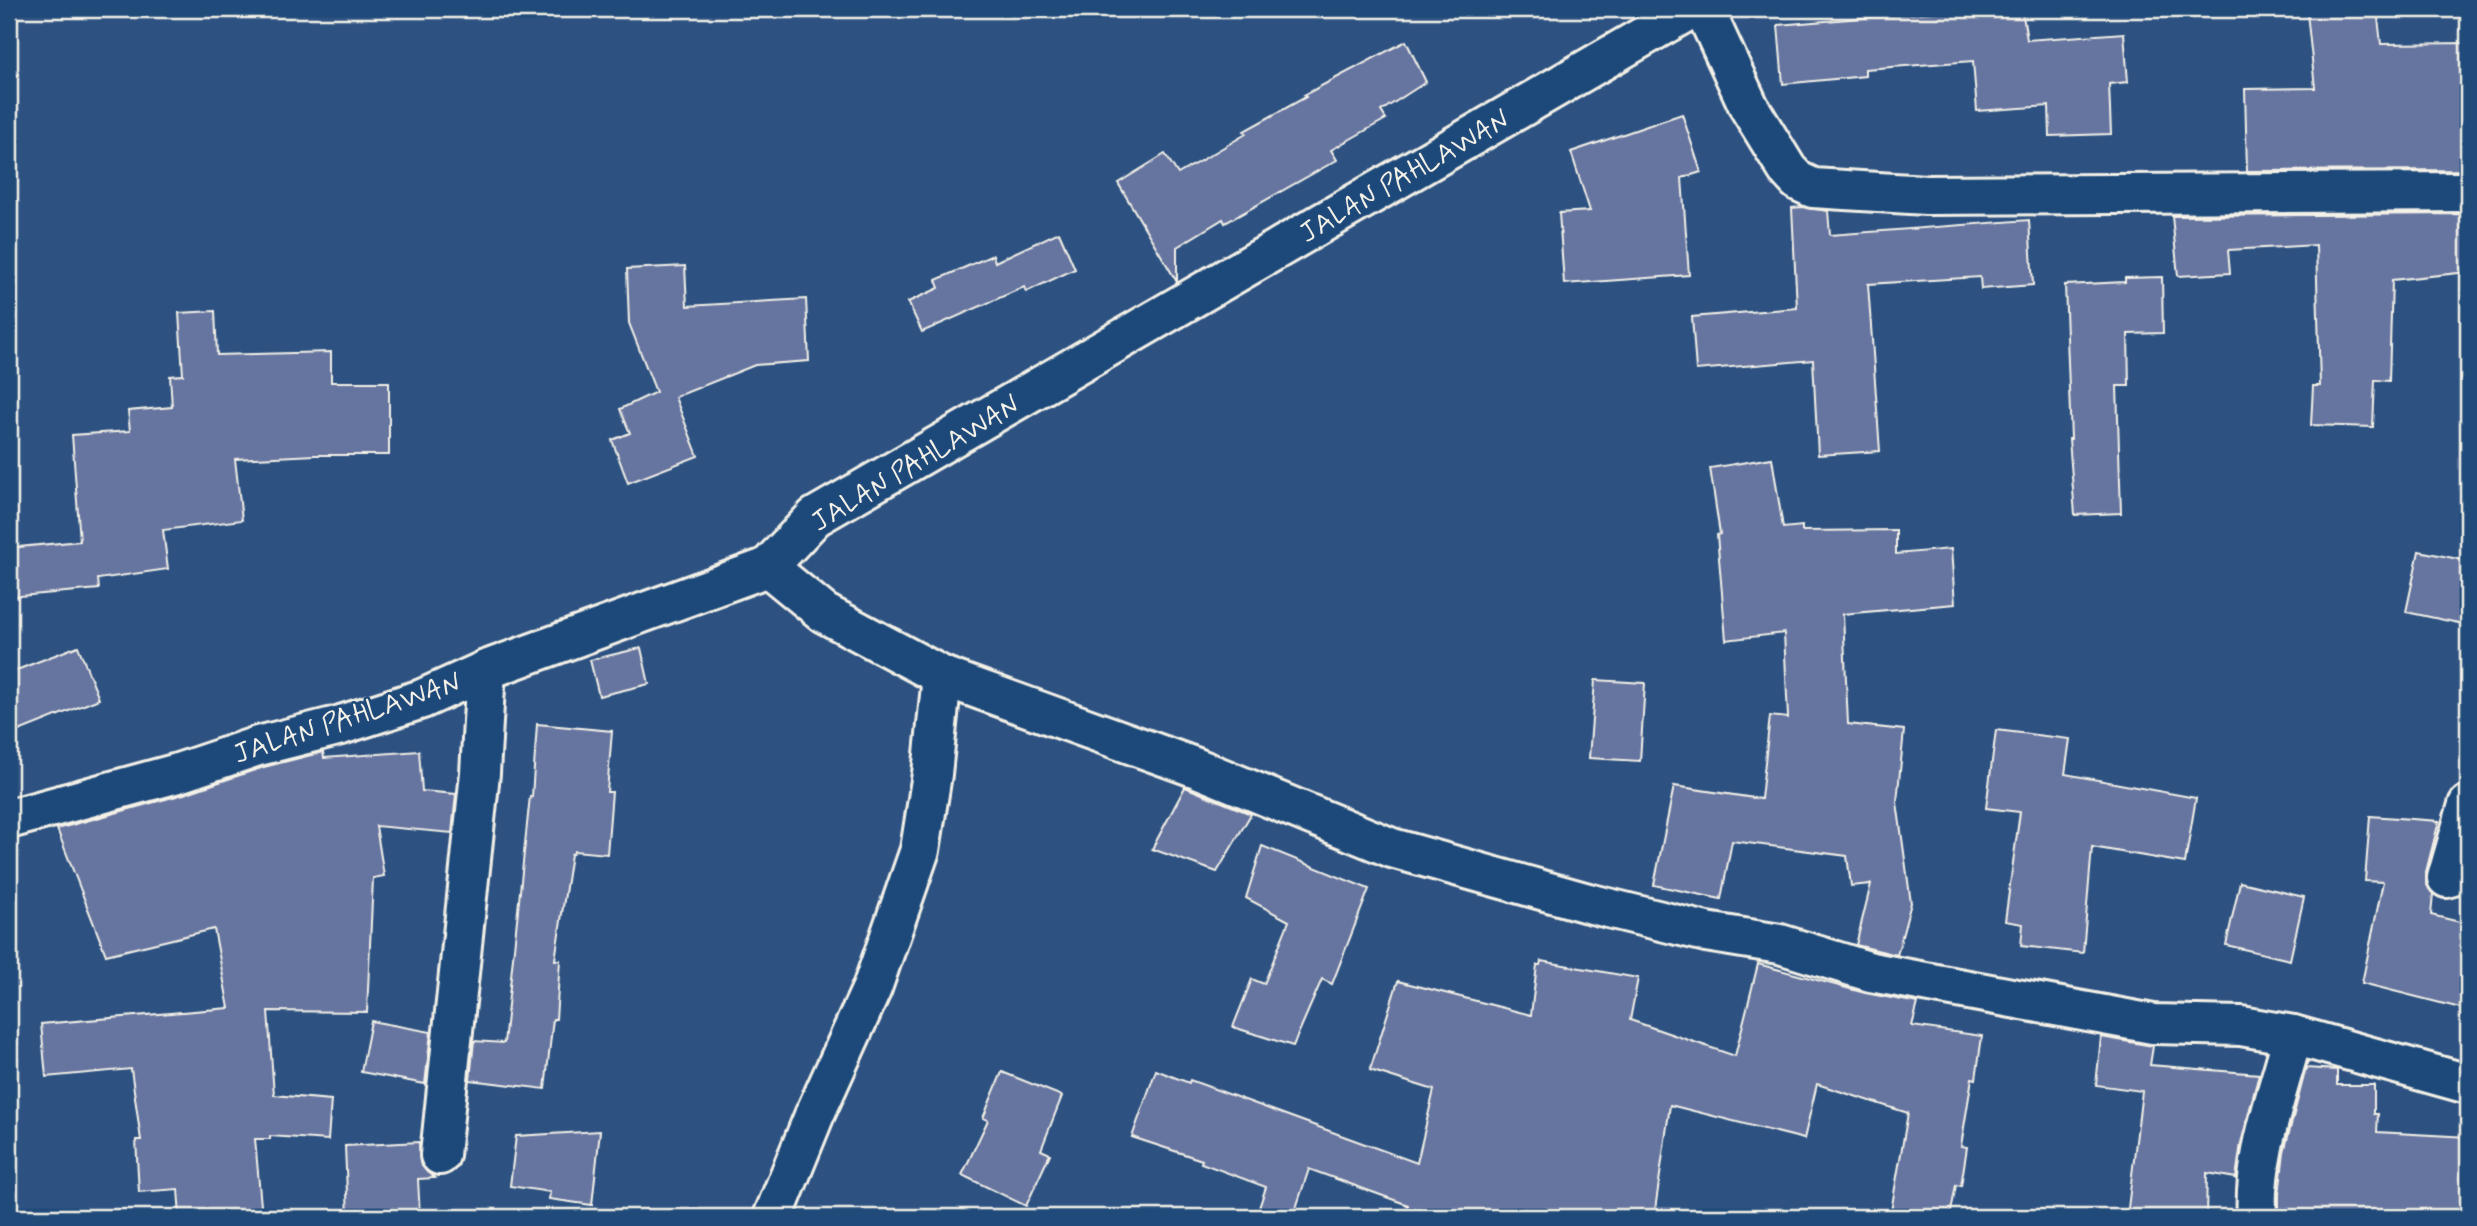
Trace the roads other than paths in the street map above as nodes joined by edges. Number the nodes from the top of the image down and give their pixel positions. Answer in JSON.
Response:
{"nodes":[{"id":1,"x":1691,"y":9,"type":"edge"},
{"id":2,"x":1704,"y":9,"type":"edge"},
{"id":3,"x":2468,"y":192,"type":"edge"},
{"id":4,"x":768,"y":567,"type":"junction"},
{"id":5,"x":486,"y":670,"type":"junction"},
{"id":6,"x":942,"y":676,"type":"junction"},
{"id":7,"x":2468,"y":805,"type":"edge"},
{"id":8,"x":9,"y":819,"type":"edge"},
{"id":9,"x":2447,"y":878,"type":"dead end"},
{"id":10,"x":2293,"y":1035,"type":"junction"},
{"id":11,"x":2468,"y":1084,"type":"edge"},
{"id":12,"x":440,"y":1155,"type":"dead end"},
{"id":13,"x":773,"y":1217,"type":"edge"},
{"id":14,"x":2257,"y":1217,"type":"edge"}],
"edges":[{"from":1,"to":4,"type":"street","name":"JALAN PAHLAWAN"},
{"from":2,"to":3,"type":"street"},
{"from":4,"to":5,"type":"street","name":"JALAN PAHLAWAN"},
{"from":4,"to":6,"type":"street"},
{"from":5,"to":8,"type":"street","name":"JALAN PAHLAWAN"},
{"from":5,"to":12,"type":"street"},
{"from":6,"to":10,"type":"street"},
{"from":6,"to":13,"type":"street"},
{"from":7,"to":9,"type":"street"},
{"from":10,"to":11,"type":"street"},
{"from":10,"to":14,"type":"street"}]}
